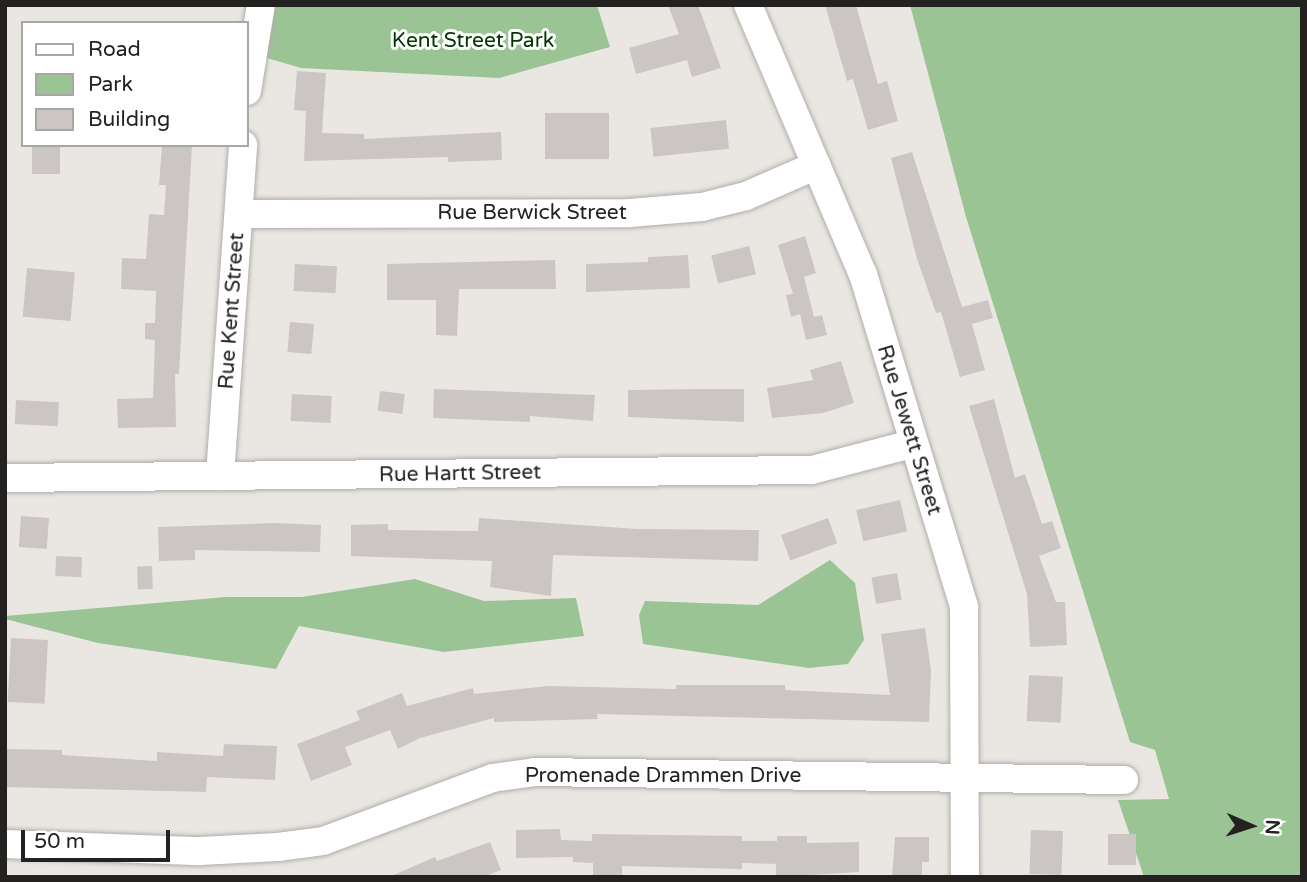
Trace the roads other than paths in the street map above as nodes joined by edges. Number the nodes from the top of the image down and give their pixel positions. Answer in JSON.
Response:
{"nodes":[{"id":1,"x":261,"y":5,"type":"edge"},
{"id":2,"x":748,"y":5,"type":"edge"},
{"id":3,"x":248,"y":85,"type":"edge"},
{"id":4,"x":243,"y":147,"type":"edge"},
{"id":5,"x":817,"y":165,"type":"junction"},
{"id":6,"x":239,"y":214,"type":"junction"},
{"id":7,"x":912,"y":444,"type":"junction"},
{"id":8,"x":220,"y":476,"type":"junction"},
{"id":9,"x":5,"y":478,"type":"edge"},
{"id":10,"x":967,"y":780,"type":"junction"},
{"id":11,"x":1124,"y":780,"type":"dead end"},
{"id":12,"x":5,"y":844,"type":"edge"},
{"id":13,"x":965,"y":877,"type":"edge"}],
"edges":[{"from":1,"to":3,"type":"street"},
{"from":2,"to":5,"type":"street","name":"Rue Jewett Street"},
{"from":4,"to":6,"type":"street","name":"Rue Kent Street"},
{"from":5,"to":6,"type":"street","name":"Rue Berwick Street"},
{"from":5,"to":7,"type":"street","name":"Rue Jewett Street"},
{"from":6,"to":8,"type":"street","name":"Rue Kent Street"},
{"from":7,"to":8,"type":"street","name":"Rue Hartt Street"},
{"from":7,"to":10,"type":"street","name":"Rue Jewett Street"},
{"from":8,"to":9,"type":"street","name":"Rue Hartt Street"},
{"from":10,"to":11,"type":"street","name":"Promenade Drammen Drive"},
{"from":10,"to":12,"type":"street","name":"Promenade Drammen Drive"},
{"from":10,"to":13,"type":"street","name":"Rue Jewett Street"}]}
